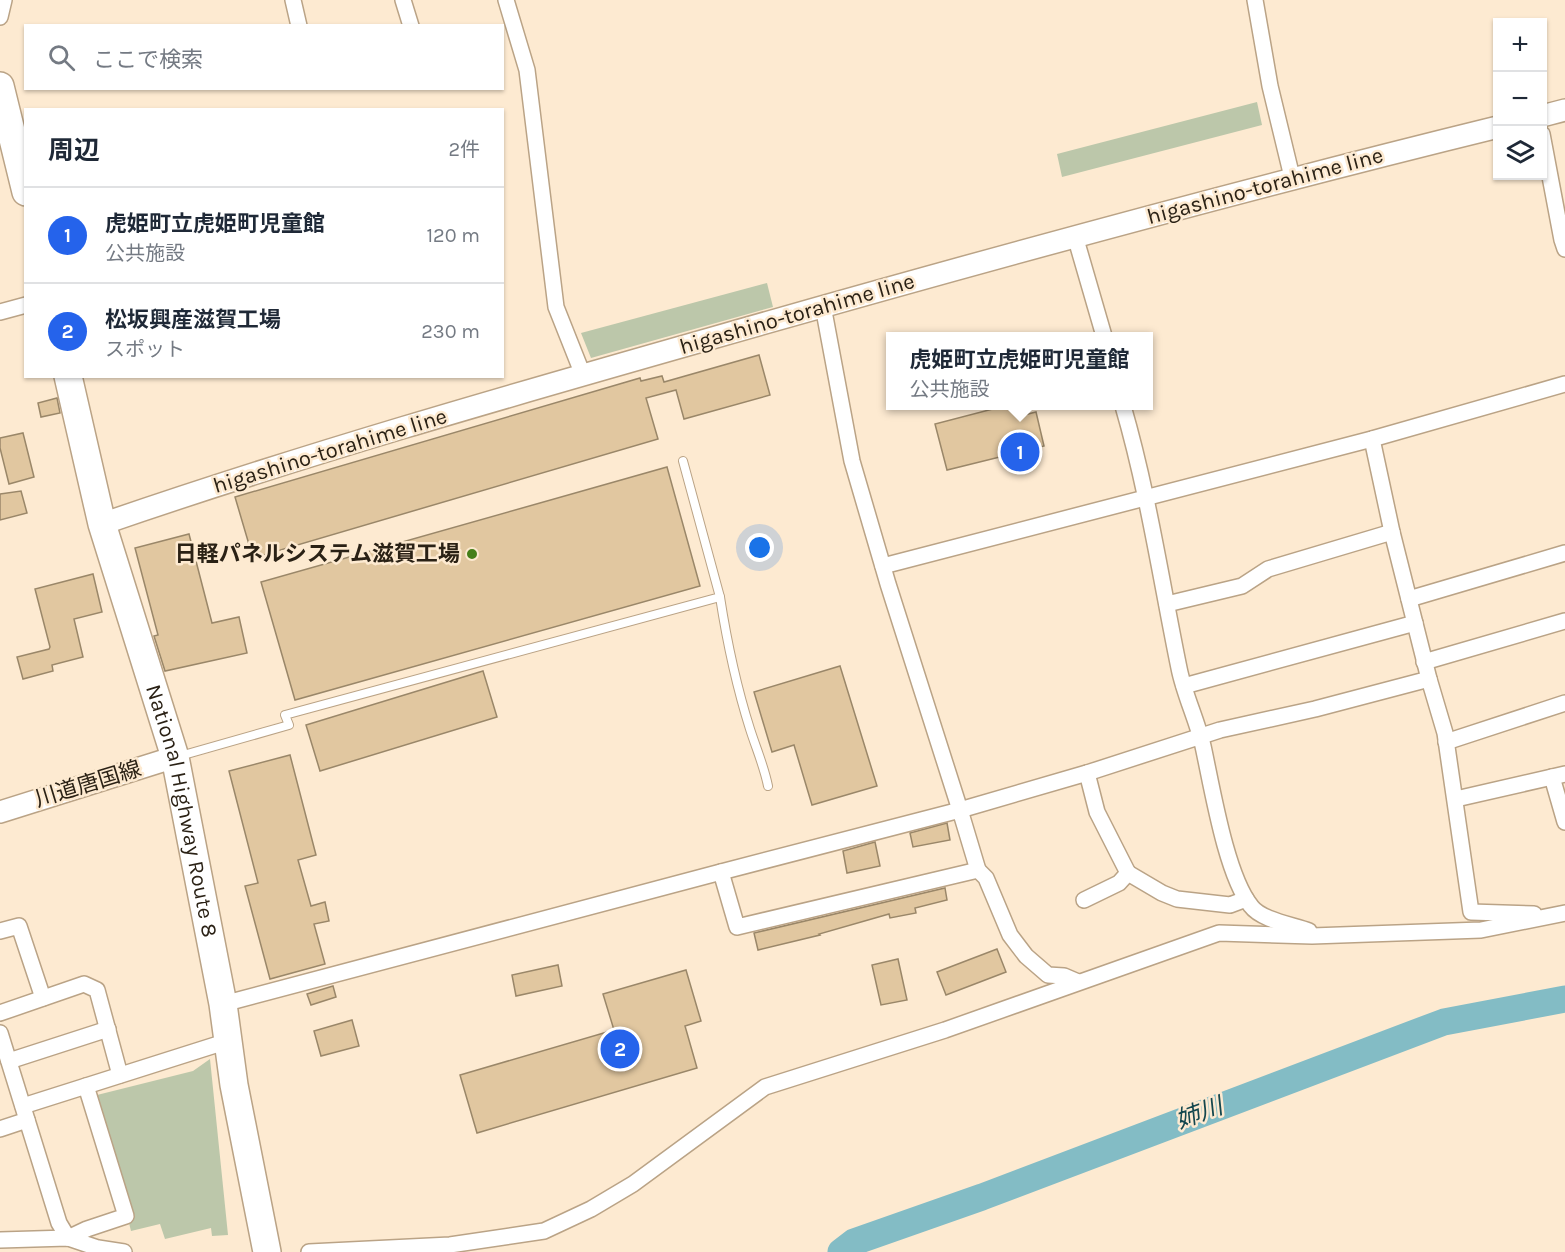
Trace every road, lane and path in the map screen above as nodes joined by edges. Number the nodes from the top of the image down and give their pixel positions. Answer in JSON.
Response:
{"nodes":[{"id":1,"x":4,"y":0,"type":"edge"},
{"id":2,"x":293,"y":0,"type":"edge"},
{"id":3,"x":403,"y":0,"type":"edge"},
{"id":4,"x":506,"y":0,"type":"edge"},
{"id":5,"x":1255,"y":0,"type":"edge"},
{"id":6,"x":0,"y":16,"type":"edge"},
{"id":7,"x":299,"y":24,"type":"edge"},
{"id":8,"x":410,"y":24,"type":"edge"},
{"id":9,"x":0,"y":86,"type":"edge"},
{"id":10,"x":1565,"y":110,"type":"edge"},
{"id":11,"x":1547,"y":115,"type":"edge"},
{"id":12,"x":1493,"y":128,"type":"edge"},
{"id":13,"x":1547,"y":159,"type":"edge"},
{"id":14,"x":1292,"y":177,"type":"junction"},
{"id":15,"x":24,"y":184,"type":"edge"},
{"id":16,"x":1075,"y":236,"type":"junction"},
{"id":17,"x":1565,"y":249,"type":"edge"},
{"id":18,"x":24,"y":306,"type":"edge"},
{"id":19,"x":823,"y":306,"type":"junction"},
{"id":20,"x":0,"y":312,"type":"edge"},
{"id":21,"x":1103,"y":332,"type":"edge"},
{"id":22,"x":584,"y":375,"type":"junction"},
{"id":23,"x":68,"y":378,"type":"edge"},
{"id":24,"x":1565,"y":384,"type":"edge"},
{"id":25,"x":1124,"y":410,"type":"edge"},
{"id":26,"x":1372,"y":439,"type":"junction"},
{"id":27,"x":683,"y":461,"type":"dead end"},
{"id":28,"x":1147,"y":499,"type":"junction"},
{"id":29,"x":102,"y":524,"type":"junction"},
{"id":30,"x":1392,"y":532,"type":"junction"},
{"id":31,"x":1565,"y":553,"type":"edge"},
{"id":32,"x":883,"y":566,"type":"junction"},
{"id":33,"x":720,"y":597,"type":"junction"},
{"id":34,"x":1409,"y":599,"type":"junction"},
{"id":35,"x":1167,"y":604,"type":"junction"},
{"id":36,"x":1565,"y":621,"type":"edge"},
{"id":37,"x":1415,"y":623,"type":"junction"},
{"id":38,"x":1425,"y":662,"type":"junction"},
{"id":39,"x":1429,"y":679,"type":"junction"},
{"id":40,"x":1184,"y":686,"type":"junction"},
{"id":41,"x":1565,"y":703,"type":"edge"},
{"id":42,"x":1201,"y":737,"type":"junction"},
{"id":43,"x":1446,"y":742,"type":"junction"},
{"id":44,"x":176,"y":757,"type":"junction"},
{"id":45,"x":1087,"y":772,"type":"junction"},
{"id":46,"x":1559,"y":776,"type":"edge"},
{"id":47,"x":768,"y":786,"type":"dead end"},
{"id":48,"x":1456,"y":799,"type":"junction"},
{"id":49,"x":960,"y":810,"type":"junction"},
{"id":50,"x":0,"y":812,"type":"edge"},
{"id":51,"x":1565,"y":822,"type":"edge"},
{"id":52,"x":978,"y":870,"type":"junction"},
{"id":53,"x":721,"y":872,"type":"junction"},
{"id":54,"x":1128,"y":873,"type":"junction"},
{"id":55,"x":1246,"y":899,"type":"junction"},
{"id":56,"x":1084,"y":900,"type":"dead end"},
{"id":57,"x":1558,"y":914,"type":"edge"},
{"id":58,"x":0,"y":931,"type":"edge"},
{"id":59,"x":1322,"y":936,"type":"junction"},
{"id":60,"x":1078,"y":982,"type":"junction"},
{"id":61,"x":43,"y":999,"type":"junction"},
{"id":62,"x":223,"y":1004,"type":"junction"},
{"id":63,"x":0,"y":1013,"type":"edge"},
{"id":64,"x":108,"y":1029,"type":"junction"},
{"id":65,"x":0,"y":1033,"type":"edge"},
{"id":66,"x":228,"y":1041,"type":"junction"},
{"id":67,"x":9,"y":1061,"type":"junction"},
{"id":68,"x":120,"y":1075,"type":"junction"},
{"id":69,"x":86,"y":1086,"type":"junction"},
{"id":70,"x":25,"y":1113,"type":"junction"},
{"id":71,"x":0,"y":1129,"type":"edge"},
{"id":72,"x":68,"y":1238,"type":"junction"},
{"id":73,"x":0,"y":1240,"type":"edge"},
{"id":74,"x":124,"y":1252,"type":"edge"},
{"id":75,"x":267,"y":1252,"type":"edge"},
{"id":76,"x":309,"y":1252,"type":"edge"}],
"edges":[{"from":1,"to":6,"type":"street"},
{"from":2,"to":7,"type":"street"},
{"from":3,"to":8,"type":"street"},
{"from":4,"to":22,"type":"street"},
{"from":5,"to":14,"type":"street"},
{"from":9,"to":15,"type":"highway"},
{"from":10,"to":11,"type":"main road"},
{"from":12,"to":14,"type":"main road","name":"higashino-torahime line"},
{"from":13,"to":17,"type":"street"},
{"from":14,"to":16,"type":"main road","name":"higashino-torahime line"},
{"from":16,"to":19,"type":"main road","name":"higashino-torahime line"},
{"from":16,"to":21,"type":"street"},
{"from":18,"to":20,"type":"street"},
{"from":19,"to":22,"type":"main road","name":"higashino-torahime line"},
{"from":19,"to":32,"type":"street"},
{"from":22,"to":29,"type":"main road","name":"higashino-torahime line"},
{"from":23,"to":29,"type":"highway","name":"National Highway Route 8"},
{"from":24,"to":26,"type":"street"},
{"from":25,"to":28,"type":"street"},
{"from":26,"to":28,"type":"street"},
{"from":26,"to":30,"type":"street"},
{"from":27,"to":33,"type":"lane"},
{"from":28,"to":32,"type":"street"},
{"from":28,"to":35,"type":"street"},
{"from":29,"to":44,"type":"highway","name":"National Highway Route 8"},
{"from":30,"to":34,"type":"street"},
{"from":30,"to":35,"type":"street"},
{"from":31,"to":34,"type":"street"},
{"from":32,"to":49,"type":"street"},
{"from":33,"to":44,"type":"lane"},
{"from":33,"to":47,"type":"lane"},
{"from":34,"to":37,"type":"street"},
{"from":35,"to":40,"type":"street"},
{"from":36,"to":38,"type":"street"},
{"from":37,"to":38,"type":"street"},
{"from":37,"to":40,"type":"street"},
{"from":38,"to":39,"type":"street"},
{"from":39,"to":42,"type":"street"},
{"from":39,"to":43,"type":"street"},
{"from":40,"to":42,"type":"street"},
{"from":41,"to":43,"type":"street"},
{"from":42,"to":45,"type":"street"},
{"from":42,"to":55,"type":"street"},
{"from":43,"to":48,"type":"street"},
{"from":44,"to":50,"type":"main road","name":"川道唐国線"},
{"from":44,"to":62,"type":"highway","name":"National Highway Route 8"},
{"from":45,"to":49,"type":"street"},
{"from":45,"to":54,"type":"street"},
{"from":46,"to":48,"type":"street"},
{"from":46,"to":51,"type":"street"},
{"from":48,"to":57,"type":"street"},
{"from":49,"to":52,"type":"street"},
{"from":49,"to":53,"type":"street"},
{"from":52,"to":53,"type":"street"},
{"from":52,"to":60,"type":"street"},
{"from":53,"to":62,"type":"street"},
{"from":54,"to":55,"type":"street"},
{"from":54,"to":56,"type":"street"},
{"from":55,"to":59,"type":"street"},
{"from":57,"to":59,"type":"street"},
{"from":58,"to":61,"type":"street"},
{"from":59,"to":60,"type":"street"},
{"from":60,"to":76,"type":"street"},
{"from":61,"to":63,"type":"street"},
{"from":61,"to":64,"type":"street"},
{"from":62,"to":66,"type":"highway","name":"National Highway Route 8"},
{"from":64,"to":67,"type":"street"},
{"from":64,"to":68,"type":"street"},
{"from":65,"to":67,"type":"street"},
{"from":66,"to":68,"type":"street"},
{"from":66,"to":75,"type":"highway","name":"National Highway Route 8"},
{"from":67,"to":70,"type":"street"},
{"from":68,"to":69,"type":"street"},
{"from":69,"to":70,"type":"street"},
{"from":69,"to":72,"type":"street"},
{"from":70,"to":71,"type":"street"},
{"from":70,"to":72,"type":"street"},
{"from":72,"to":73,"type":"street"},
{"from":72,"to":74,"type":"street"}]}
